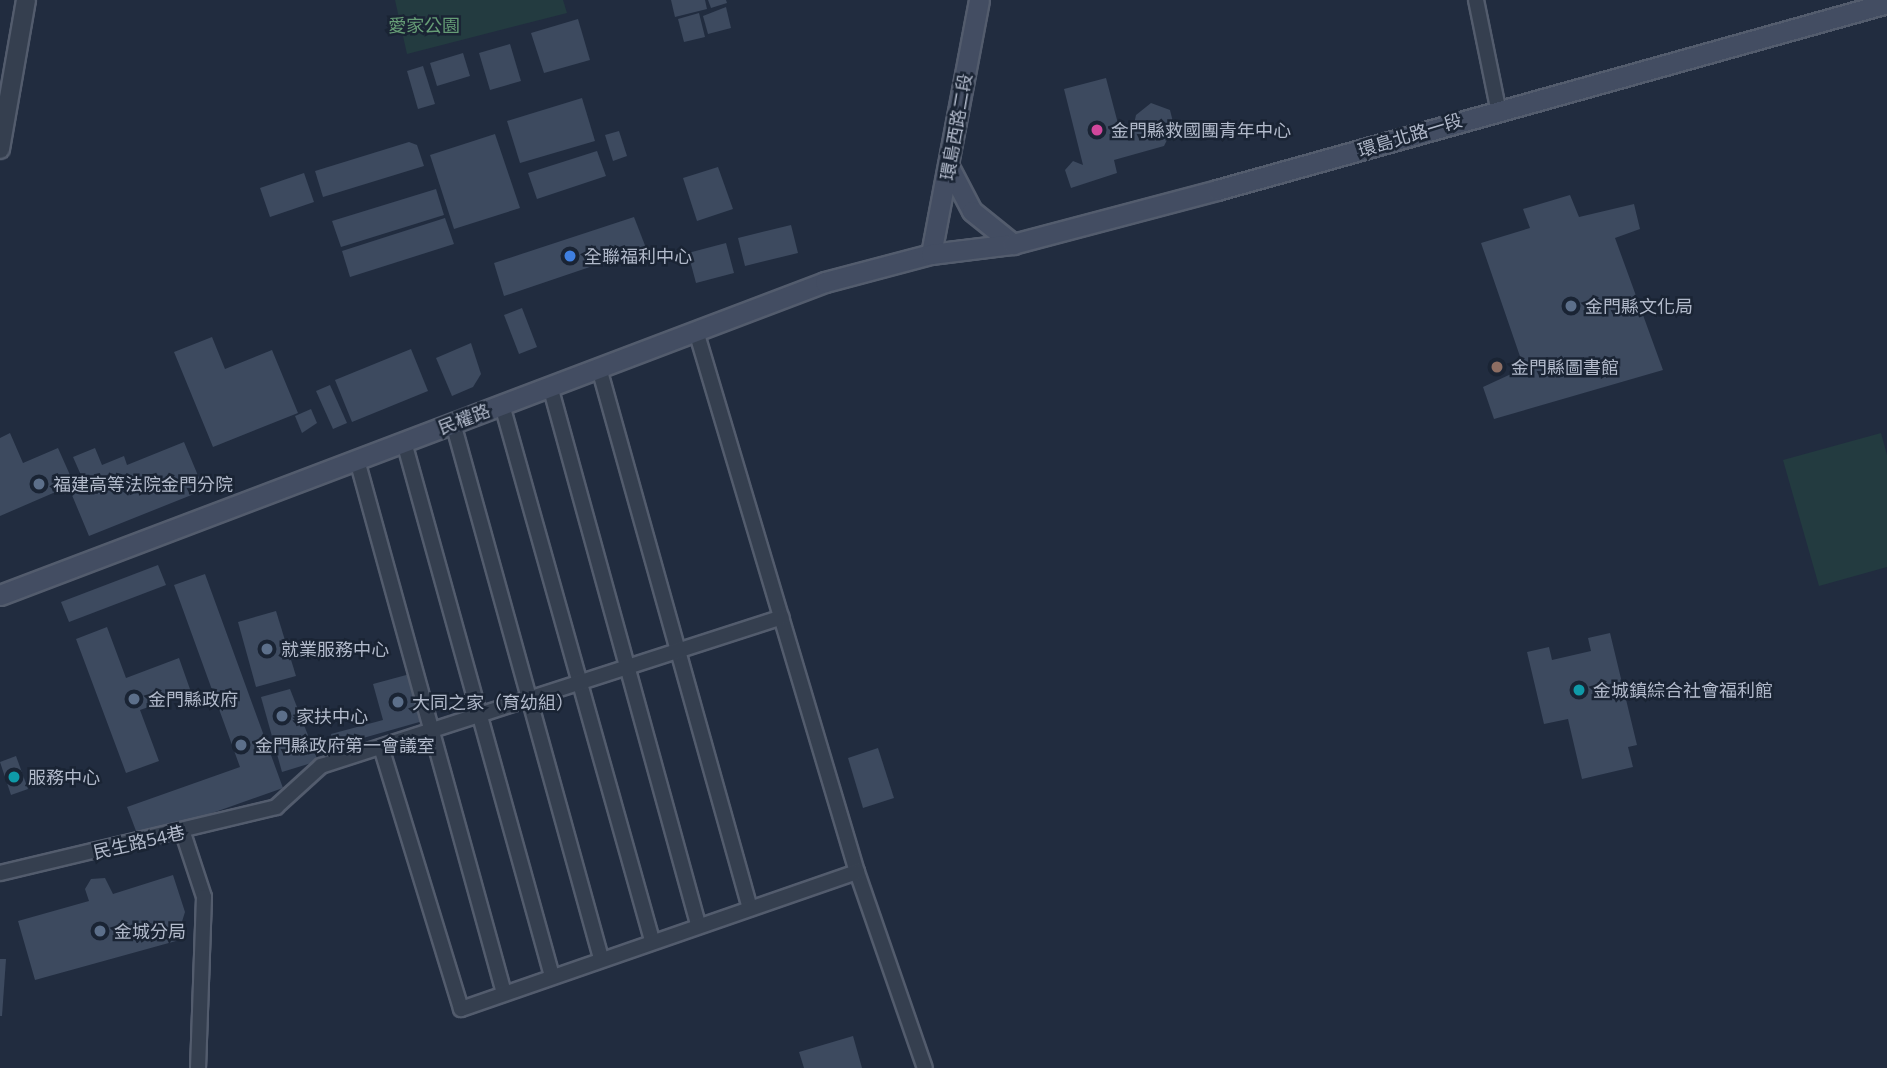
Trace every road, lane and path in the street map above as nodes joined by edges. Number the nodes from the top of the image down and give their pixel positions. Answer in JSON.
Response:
{"nodes":[{"id":1,"x":26,"y":0,"type":"edge"},
{"id":2,"x":979,"y":0,"type":"edge"},
{"id":3,"x":1476,"y":0,"type":"edge"},
{"id":4,"x":1887,"y":3,"type":"edge"},
{"id":5,"x":1498,"y":108,"type":"junction"},
{"id":6,"x":0,"y":149,"type":"edge"},
{"id":7,"x":949,"y":168,"type":"junction"},
{"id":8,"x":1013,"y":243,"type":"junction"},
{"id":9,"x":931,"y":254,"type":"junction"},
{"id":10,"x":696,"y":331,"type":"junction"},
{"id":11,"x":599,"y":368,"type":"junction"},
{"id":12,"x":550,"y":387,"type":"junction"},
{"id":13,"x":502,"y":405,"type":"junction"},
{"id":14,"x":453,"y":423,"type":"junction"},
{"id":15,"x":404,"y":442,"type":"junction"},
{"id":16,"x":356,"y":460,"type":"junction"},
{"id":17,"x":0,"y":595,"type":"edge"},
{"id":18,"x":781,"y":617,"type":"junction"},
{"id":19,"x":676,"y":654,"type":"junction"},
{"id":20,"x":628,"y":669,"type":"junction"},
{"id":21,"x":578,"y":685,"type":"junction"},
{"id":22,"x":529,"y":700,"type":"junction"},
{"id":23,"x":482,"y":715,"type":"junction"},
{"id":24,"x":432,"y":731,"type":"junction"},
{"id":25,"x":381,"y":747,"type":"junction"},
{"id":26,"x":183,"y":833,"type":"junction"},
{"id":27,"x":857,"y":872,"type":"junction"},
{"id":28,"x":0,"y":873,"type":"edge"},
{"id":29,"x":749,"y":905,"type":"junction"},
{"id":30,"x":698,"y":924,"type":"junction"},
{"id":31,"x":652,"y":940,"type":"junction"},
{"id":32,"x":601,"y":958,"type":"junction"},
{"id":33,"x":552,"y":976,"type":"junction"},
{"id":34,"x":505,"y":993,"type":"junction"},
{"id":35,"x":198,"y":1068,"type":"edge"},
{"id":36,"x":925,"y":1068,"type":"edge"}],
"edges":[{"from":1,"to":6,"type":"street"},
{"from":2,"to":7,"type":"main road","name":"環島西路二段"},
{"from":3,"to":5,"type":"street"},
{"from":4,"to":5,"type":"main road","name":"環島北路一段"},
{"from":5,"to":8,"type":"main road","name":"環島北路一段"},
{"from":7,"to":8,"type":"main road"},
{"from":7,"to":9,"type":"main road","name":"環島西路二段"},
{"from":8,"to":9,"type":"main road","name":"環島北路一段"},
{"from":9,"to":10,"type":"main road","name":"民權路"},
{"from":10,"to":11,"type":"main road","name":"民權路"},
{"from":10,"to":18,"type":"street"},
{"from":11,"to":12,"type":"main road","name":"民權路"},
{"from":11,"to":19,"type":"street"},
{"from":12,"to":13,"type":"main road","name":"民權路"},
{"from":12,"to":20,"type":"street"},
{"from":13,"to":14,"type":"main road","name":"民權路"},
{"from":13,"to":21,"type":"street"},
{"from":14,"to":15,"type":"main road","name":"民權路"},
{"from":14,"to":22,"type":"street"},
{"from":15,"to":16,"type":"main road","name":"民權路"},
{"from":15,"to":23,"type":"street"},
{"from":16,"to":17,"type":"main road","name":"民權路"},
{"from":16,"to":24,"type":"street"},
{"from":18,"to":19,"type":"street"},
{"from":18,"to":27,"type":"street"},
{"from":19,"to":20,"type":"street"},
{"from":19,"to":29,"type":"street"},
{"from":20,"to":21,"type":"street"},
{"from":20,"to":30,"type":"street"},
{"from":21,"to":22,"type":"street"},
{"from":21,"to":31,"type":"street"},
{"from":22,"to":23,"type":"street"},
{"from":22,"to":32,"type":"street"},
{"from":23,"to":24,"type":"street"},
{"from":23,"to":33,"type":"street"},
{"from":24,"to":25,"type":"street"},
{"from":24,"to":34,"type":"street"},
{"from":25,"to":26,"type":"street","name":"民生路54巷"},
{"from":25,"to":34,"type":"street"},
{"from":26,"to":28,"type":"street","name":"民生路54巷"},
{"from":26,"to":35,"type":"street"},
{"from":27,"to":29,"type":"street"},
{"from":27,"to":36,"type":"street"},
{"from":29,"to":30,"type":"street"},
{"from":30,"to":31,"type":"street"},
{"from":31,"to":32,"type":"street"},
{"from":32,"to":33,"type":"street"},
{"from":33,"to":34,"type":"street"}]}
